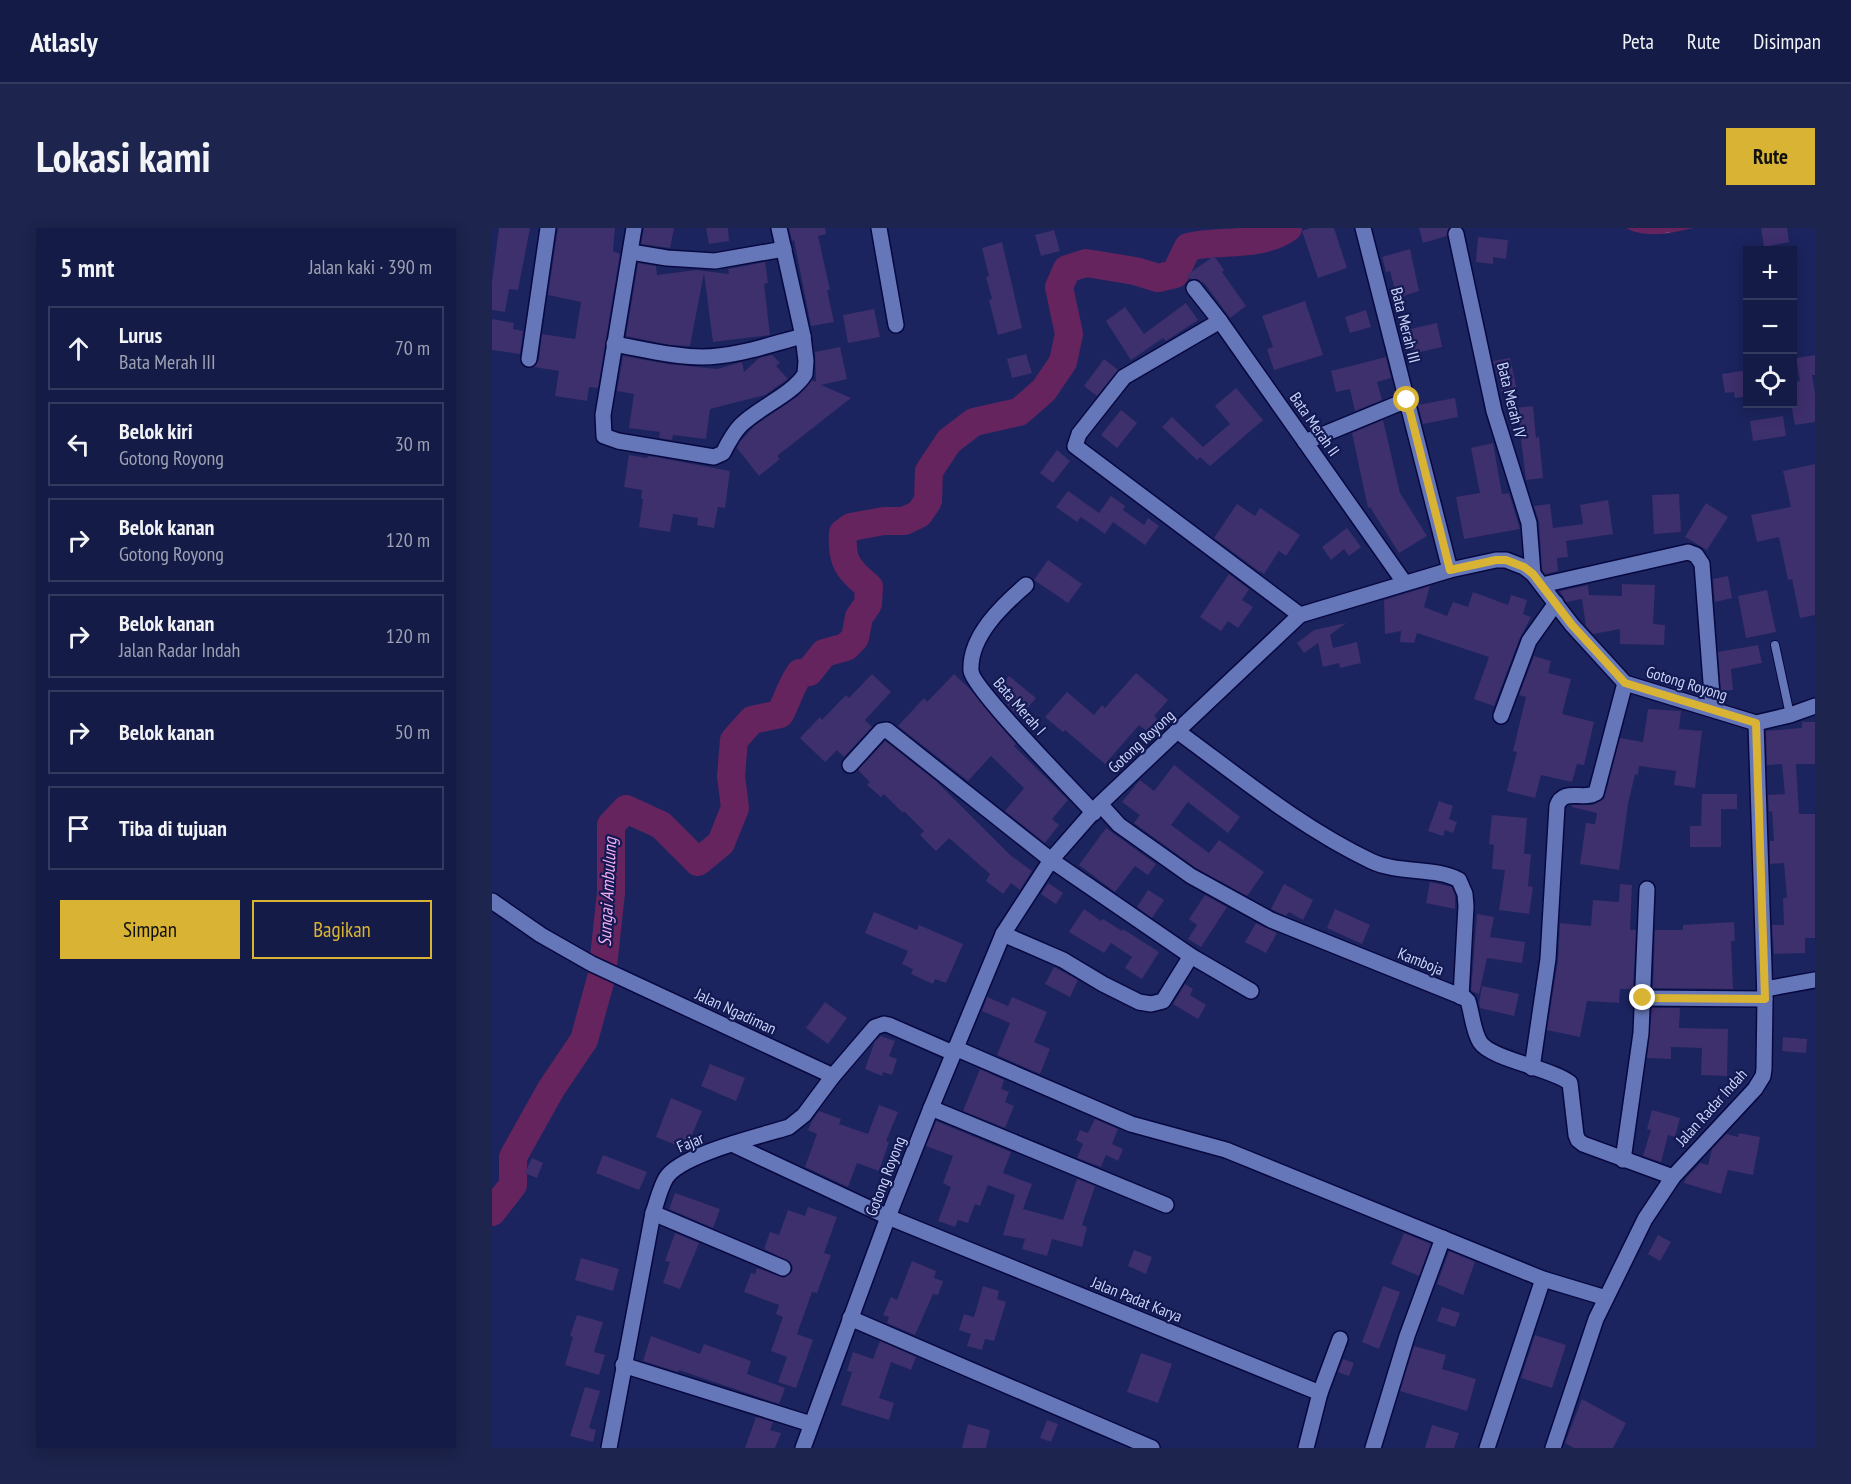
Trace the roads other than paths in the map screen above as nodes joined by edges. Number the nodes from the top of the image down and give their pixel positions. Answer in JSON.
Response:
{"nodes":[{"id":1,"x":548,"y":228,"type":"edge"},
{"id":2,"x":634,"y":228,"type":"edge"},
{"id":3,"x":779,"y":228,"type":"edge"},
{"id":4,"x":879,"y":228,"type":"edge"},
{"id":5,"x":1363,"y":228,"type":"edge"},
{"id":6,"x":1456,"y":234,"type":"dead end"},
{"id":7,"x":784,"y":249,"type":"junction"},
{"id":8,"x":631,"y":252,"type":"junction"},
{"id":9,"x":1194,"y":288,"type":"dead end"},
{"id":10,"x":1220,"y":321,"type":"junction"},
{"id":11,"x":896,"y":325,"type":"dead end"},
{"id":12,"x":803,"y":336,"type":"junction"},
{"id":13,"x":615,"y":344,"type":"junction"},
{"id":14,"x":529,"y":359,"type":"dead end"},
{"id":15,"x":1407,"y":400,"type":"junction"},
{"id":16,"x":1305,"y":442,"type":"junction"},
{"id":17,"x":1450,"y":570,"type":"junction"},
{"id":18,"x":1538,"y":579,"type":"junction"},
{"id":19,"x":1404,"y":582,"type":"junction"},
{"id":20,"x":1026,"y":585,"type":"dead end"},
{"id":21,"x":1556,"y":603,"type":"junction"},
{"id":22,"x":1300,"y":615,"type":"junction"},
{"id":23,"x":1775,"y":645,"type":"dead end"},
{"id":24,"x":1625,"y":683,"type":"junction"},
{"id":25,"x":1815,"y":706,"type":"edge"},
{"id":26,"x":1713,"y":709,"type":"junction"},
{"id":27,"x":1790,"y":714,"type":"junction"},
{"id":28,"x":1501,"y":716,"type":"dead end"},
{"id":29,"x":1756,"y":723,"type":"junction"},
{"id":30,"x":1177,"y":731,"type":"junction"},
{"id":31,"x":850,"y":765,"type":"dead end"},
{"id":32,"x":1097,"y":808,"type":"junction"},
{"id":33,"x":1051,"y":860,"type":"junction"},
{"id":34,"x":1647,"y":890,"type":"dead end"},
{"id":35,"x":492,"y":901,"type":"edge"},
{"id":36,"x":1003,"y":934,"type":"junction"},
{"id":37,"x":1191,"y":956,"type":"junction"},
{"id":38,"x":1815,"y":980,"type":"edge"},
{"id":39,"x":1251,"y":991,"type":"dead end"},
{"id":40,"x":1765,"y":994,"type":"junction"},
{"id":41,"x":1461,"y":997,"type":"junction"},
{"id":42,"x":1643,"y":998,"type":"junction"},
{"id":43,"x":954,"y":1051,"type":"junction"},
{"id":44,"x":1532,"y":1068,"type":"junction"},
{"id":45,"x":833,"y":1076,"type":"junction"},
{"id":46,"x":931,"y":1108,"type":"junction"},
{"id":47,"x":732,"y":1144,"type":"junction"},
{"id":48,"x":1623,"y":1160,"type":"junction"},
{"id":49,"x":1672,"y":1178,"type":"junction"},
{"id":50,"x":1166,"y":1205,"type":"dead end"},
{"id":51,"x":653,"y":1213,"type":"junction"},
{"id":52,"x":888,"y":1217,"type":"junction"},
{"id":53,"x":1443,"y":1238,"type":"junction"},
{"id":54,"x":783,"y":1268,"type":"dead end"},
{"id":55,"x":1543,"y":1279,"type":"junction"},
{"id":56,"x":1606,"y":1298,"type":"junction"},
{"id":57,"x":850,"y":1318,"type":"junction"},
{"id":58,"x":1340,"y":1339,"type":"dead end"},
{"id":59,"x":623,"y":1365,"type":"junction"},
{"id":60,"x":1320,"y":1393,"type":"junction"},
{"id":61,"x":811,"y":1424,"type":"junction"},
{"id":62,"x":609,"y":1448,"type":"edge"},
{"id":63,"x":803,"y":1448,"type":"edge"},
{"id":64,"x":1152,"y":1448,"type":"edge"},
{"id":65,"x":1306,"y":1448,"type":"edge"},
{"id":66,"x":1373,"y":1448,"type":"edge"},
{"id":67,"x":1487,"y":1448,"type":"edge"},
{"id":68,"x":1552,"y":1448,"type":"edge"}],
"edges":[{"from":1,"to":14,"type":"street"},
{"from":2,"to":8,"type":"street"},
{"from":3,"to":7,"type":"street"},
{"from":4,"to":11,"type":"street"},
{"from":5,"to":15,"type":"street","name":"Bata Merah III"},
{"from":6,"to":18,"type":"street","name":"Bata Merah IV"},
{"from":7,"to":8,"type":"street"},
{"from":7,"to":12,"type":"street"},
{"from":8,"to":13,"type":"street"},
{"from":9,"to":10,"type":"street","name":"Bata Merah II"},
{"from":10,"to":16,"type":"street","name":"Bata Merah II"},
{"from":10,"to":22,"type":"street"},
{"from":12,"to":13,"type":"street"},
{"from":12,"to":13,"type":"street"},
{"from":15,"to":16,"type":"street"},
{"from":15,"to":17,"type":"street","name":"Bata Merah III"},
{"from":16,"to":19,"type":"street","name":"Bata Merah II"},
{"from":17,"to":18,"type":"street","name":"Gotong Royong"},
{"from":17,"to":19,"type":"street","name":"Gotong Royong"},
{"from":18,"to":21,"type":"street","name":"Gotong Royong"},
{"from":18,"to":26,"type":"street"},
{"from":19,"to":22,"type":"street","name":"Gotong Royong"},
{"from":20,"to":32,"type":"street","name":"Bata Merah I"},
{"from":21,"to":24,"type":"street","name":"Gotong Royong"},
{"from":21,"to":28,"type":"street"},
{"from":22,"to":30,"type":"street","name":"Gotong Royong"},
{"from":23,"to":27,"type":"lane"},
{"from":24,"to":26,"type":"street","name":"Gotong Royong"},
{"from":24,"to":44,"type":"street"},
{"from":25,"to":27,"type":"street"},
{"from":26,"to":29,"type":"street","name":"Gotong Royong"},
{"from":27,"to":29,"type":"street"},
{"from":29,"to":40,"type":"street","name":"Jalan Radar Indah"},
{"from":30,"to":32,"type":"street","name":"Gotong Royong"},
{"from":30,"to":41,"type":"street"},
{"from":31,"to":33,"type":"street"},
{"from":32,"to":33,"type":"street","name":"Gotong Royong"},
{"from":32,"to":41,"type":"street","name":"Kamboja"},
{"from":33,"to":36,"type":"street","name":"Gotong Royong"},
{"from":33,"to":37,"type":"street"},
{"from":34,"to":42,"type":"street"},
{"from":35,"to":45,"type":"street","name":"Jalan Ngadiman"},
{"from":36,"to":37,"type":"street"},
{"from":36,"to":43,"type":"street","name":"Gotong Royong"},
{"from":37,"to":39,"type":"street"},
{"from":38,"to":40,"type":"street"},
{"from":40,"to":42,"type":"street"},
{"from":40,"to":49,"type":"street","name":"Jalan Radar Indah"},
{"from":41,"to":44,"type":"street"},
{"from":42,"to":48,"type":"street"},
{"from":43,"to":45,"type":"street","name":"Fajar"},
{"from":43,"to":46,"type":"street","name":"Gotong Royong"},
{"from":43,"to":53,"type":"street"},
{"from":44,"to":48,"type":"street"},
{"from":45,"to":47,"type":"street","name":"Fajar"},
{"from":46,"to":50,"type":"street"},
{"from":46,"to":52,"type":"street","name":"Gotong Royong"},
{"from":47,"to":51,"type":"street","name":"Fajar"},
{"from":47,"to":52,"type":"street","name":"Jalan Padat Karya"},
{"from":48,"to":49,"type":"street"},
{"from":49,"to":56,"type":"street","name":"Jalan Radar Indah"},
{"from":51,"to":54,"type":"street"},
{"from":51,"to":59,"type":"street","name":"Fajar"},
{"from":52,"to":57,"type":"street","name":"Gotong Royong"},
{"from":52,"to":60,"type":"street","name":"Jalan Padat Karya"},
{"from":53,"to":55,"type":"street"},
{"from":53,"to":66,"type":"street"},
{"from":55,"to":56,"type":"street"},
{"from":55,"to":67,"type":"street"},
{"from":56,"to":68,"type":"street","name":"Jalan Radar Indah"},
{"from":57,"to":61,"type":"street","name":"Gotong Royong"},
{"from":57,"to":64,"type":"street"},
{"from":58,"to":60,"type":"street"},
{"from":59,"to":61,"type":"street"},
{"from":59,"to":62,"type":"street","name":"Fajar"},
{"from":60,"to":65,"type":"street"},
{"from":61,"to":63,"type":"street","name":"Gotong Royong"}]}
